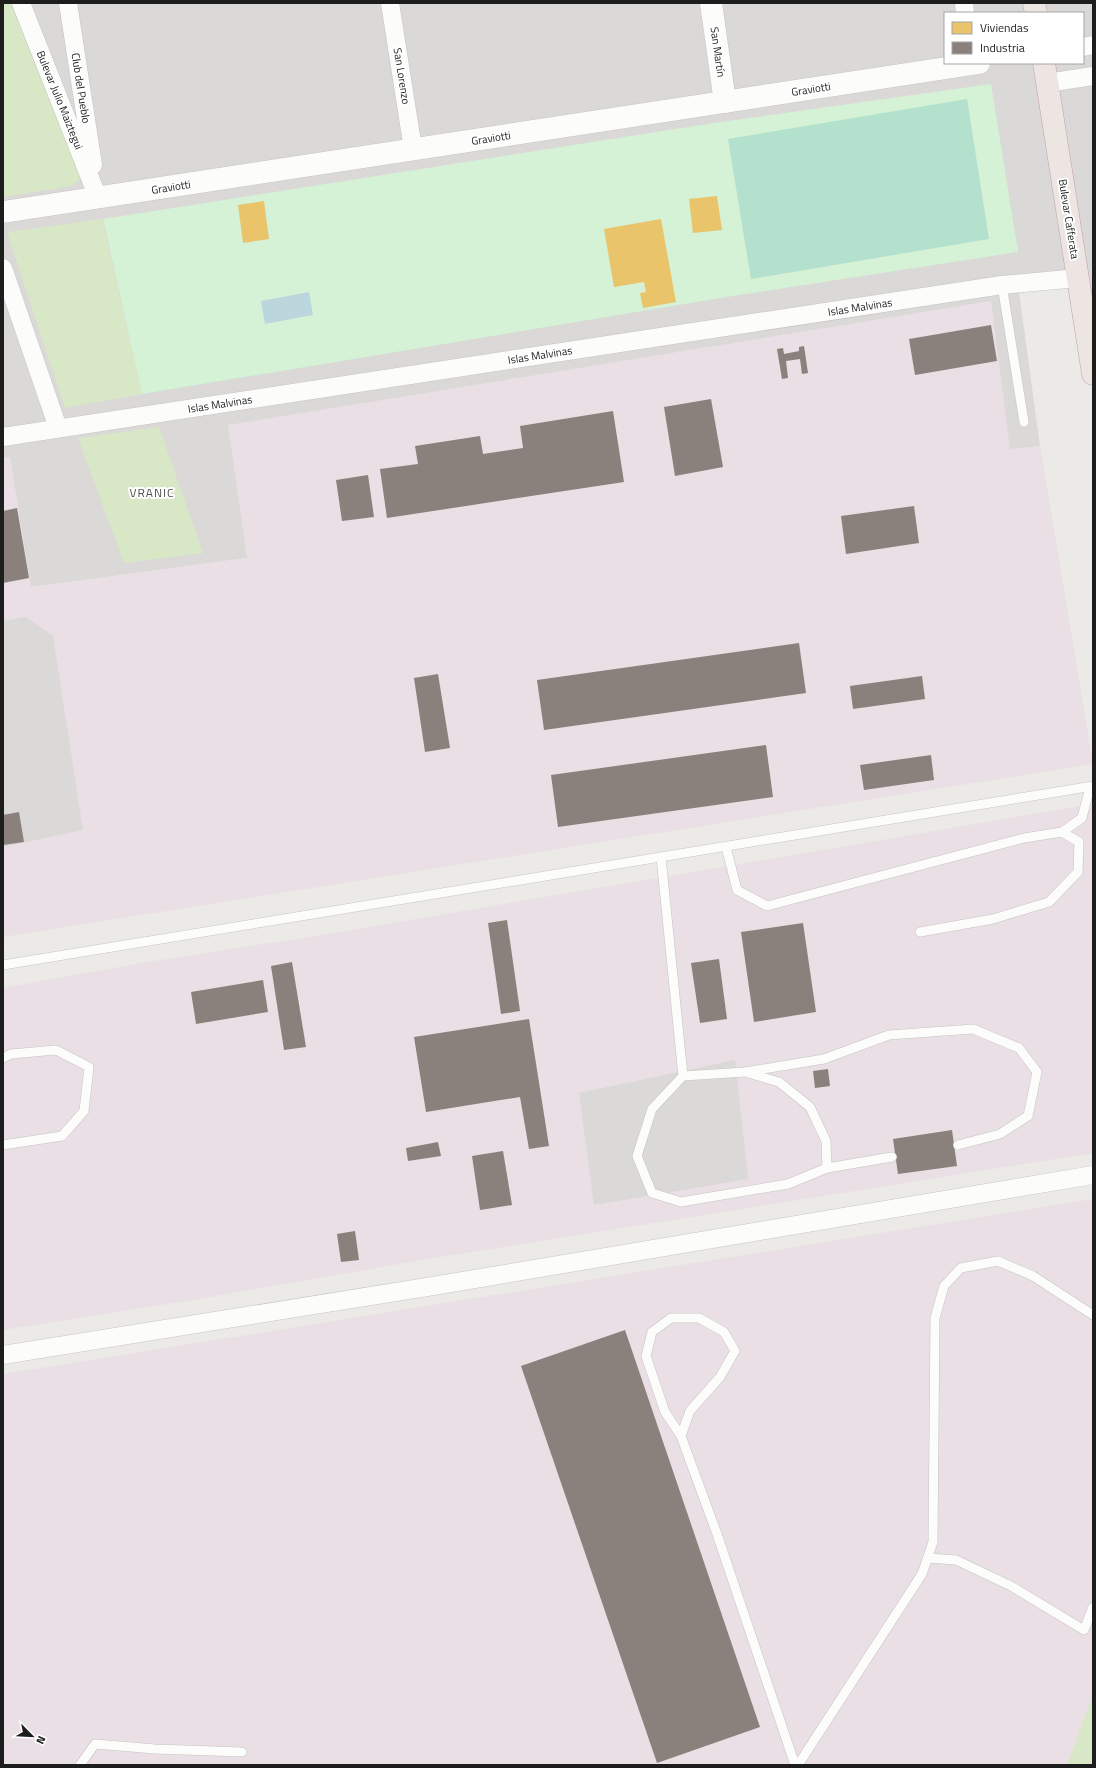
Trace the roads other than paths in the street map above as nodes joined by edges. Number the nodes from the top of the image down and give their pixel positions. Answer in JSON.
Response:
{"nodes":[{"id":1,"x":21,"y":3,"type":"edge"},
{"id":2,"x":68,"y":3,"type":"edge"},
{"id":3,"x":390,"y":3,"type":"edge"},
{"id":4,"x":711,"y":3,"type":"edge"},
{"id":5,"x":969,"y":64,"type":"edge"},
{"id":6,"x":1045,"y":73,"type":"edge"},
{"id":7,"x":1093,"y":76,"type":"edge"},
{"id":8,"x":725,"y":102,"type":"junction"},
{"id":9,"x":413,"y":149,"type":"junction"},
{"id":10,"x":98,"y":198,"type":"junction"},
{"id":11,"x":3,"y":212,"type":"edge"},
{"id":12,"x":3,"y":268,"type":"edge"},
{"id":13,"x":1078,"y":278,"type":"junction"},
{"id":14,"x":1002,"y":285,"type":"junction"},
{"id":15,"x":1093,"y":374,"type":"edge"},
{"id":16,"x":1024,"y":422,"type":"dead end"},
{"id":17,"x":58,"y":428,"type":"junction"},
{"id":18,"x":3,"y":437,"type":"edge"},
{"id":19,"x":1091,"y":787,"type":"edge"},
{"id":20,"x":1062,"y":832,"type":"junction"},
{"id":21,"x":726,"y":846,"type":"junction"},
{"id":22,"x":661,"y":857,"type":"junction"},
{"id":23,"x":920,"y":932,"type":"dead end"},
{"id":24,"x":3,"y":965,"type":"edge"},
{"id":25,"x":3,"y":1058,"type":"edge"},
{"id":26,"x":744,"y":1072,"type":"junction"},
{"id":27,"x":684,"y":1076,"type":"junction"},
{"id":28,"x":3,"y":1145,"type":"edge"},
{"id":29,"x":958,"y":1146,"type":"dead end"},
{"id":30,"x":892,"y":1156,"type":"dead end"},
{"id":31,"x":827,"y":1168,"type":"junction"},
{"id":32,"x":1093,"y":1175,"type":"edge"},
{"id":33,"x":1093,"y":1315,"type":"edge"},
{"id":34,"x":3,"y":1355,"type":"edge"},
{"id":35,"x":680,"y":1436,"type":"junction"},
{"id":36,"x":928,"y":1558,"type":"junction"},
{"id":37,"x":1093,"y":1607,"type":"edge"},
{"id":38,"x":242,"y":1752,"type":"dead end"},
{"id":39,"x":80,"y":1765,"type":"edge"},
{"id":40,"x":795,"y":1765,"type":"edge"},
{"id":41,"x":798,"y":1765,"type":"edge"}],
"edges":[{"from":1,"to":10,"type":"street","name":"Bulevar Julio Maiztegui"},
{"from":2,"to":10,"type":"street","name":"Club del Pueblo"},
{"from":3,"to":9,"type":"street","name":"San Lorenzo"},
{"from":4,"to":8,"type":"street","name":"San Martín"},
{"from":5,"to":8,"type":"street","name":"Graviotti"},
{"from":6,"to":7,"type":"street"},
{"from":6,"to":13,"type":"highway","name":"Bulevar Cafferata"},
{"from":8,"to":9,"type":"street","name":"Graviotti"},
{"from":9,"to":10,"type":"street","name":"Graviotti"},
{"from":10,"to":11,"type":"street","name":"Graviotti"},
{"from":12,"to":17,"type":"street"},
{"from":13,"to":14,"type":"street","name":"Islas Malvinas"},
{"from":13,"to":15,"type":"highway","name":"Bulevar Cafferata"},
{"from":14,"to":16,"type":"lane"},
{"from":14,"to":17,"type":"street","name":"Islas Malvinas"},
{"from":17,"to":18,"type":"street","name":"Islas Malvinas"},
{"from":19,"to":20,"type":"lane"},
{"from":19,"to":21,"type":"lane"},
{"from":20,"to":21,"type":"lane"},
{"from":20,"to":23,"type":"lane"},
{"from":21,"to":22,"type":"lane"},
{"from":22,"to":24,"type":"lane"},
{"from":22,"to":27,"type":"lane"},
{"from":25,"to":28,"type":"lane"},
{"from":26,"to":27,"type":"lane"},
{"from":26,"to":29,"type":"lane"},
{"from":26,"to":31,"type":"lane"},
{"from":27,"to":31,"type":"lane"},
{"from":30,"to":31,"type":"lane"},
{"from":32,"to":34,"type":"street"},
{"from":33,"to":36,"type":"lane"},
{"from":35,"to":35,"type":"lane"},
{"from":35,"to":40,"type":"lane"},
{"from":36,"to":37,"type":"lane"},
{"from":36,"to":41,"type":"lane"},
{"from":38,"to":39,"type":"lane"}]}
